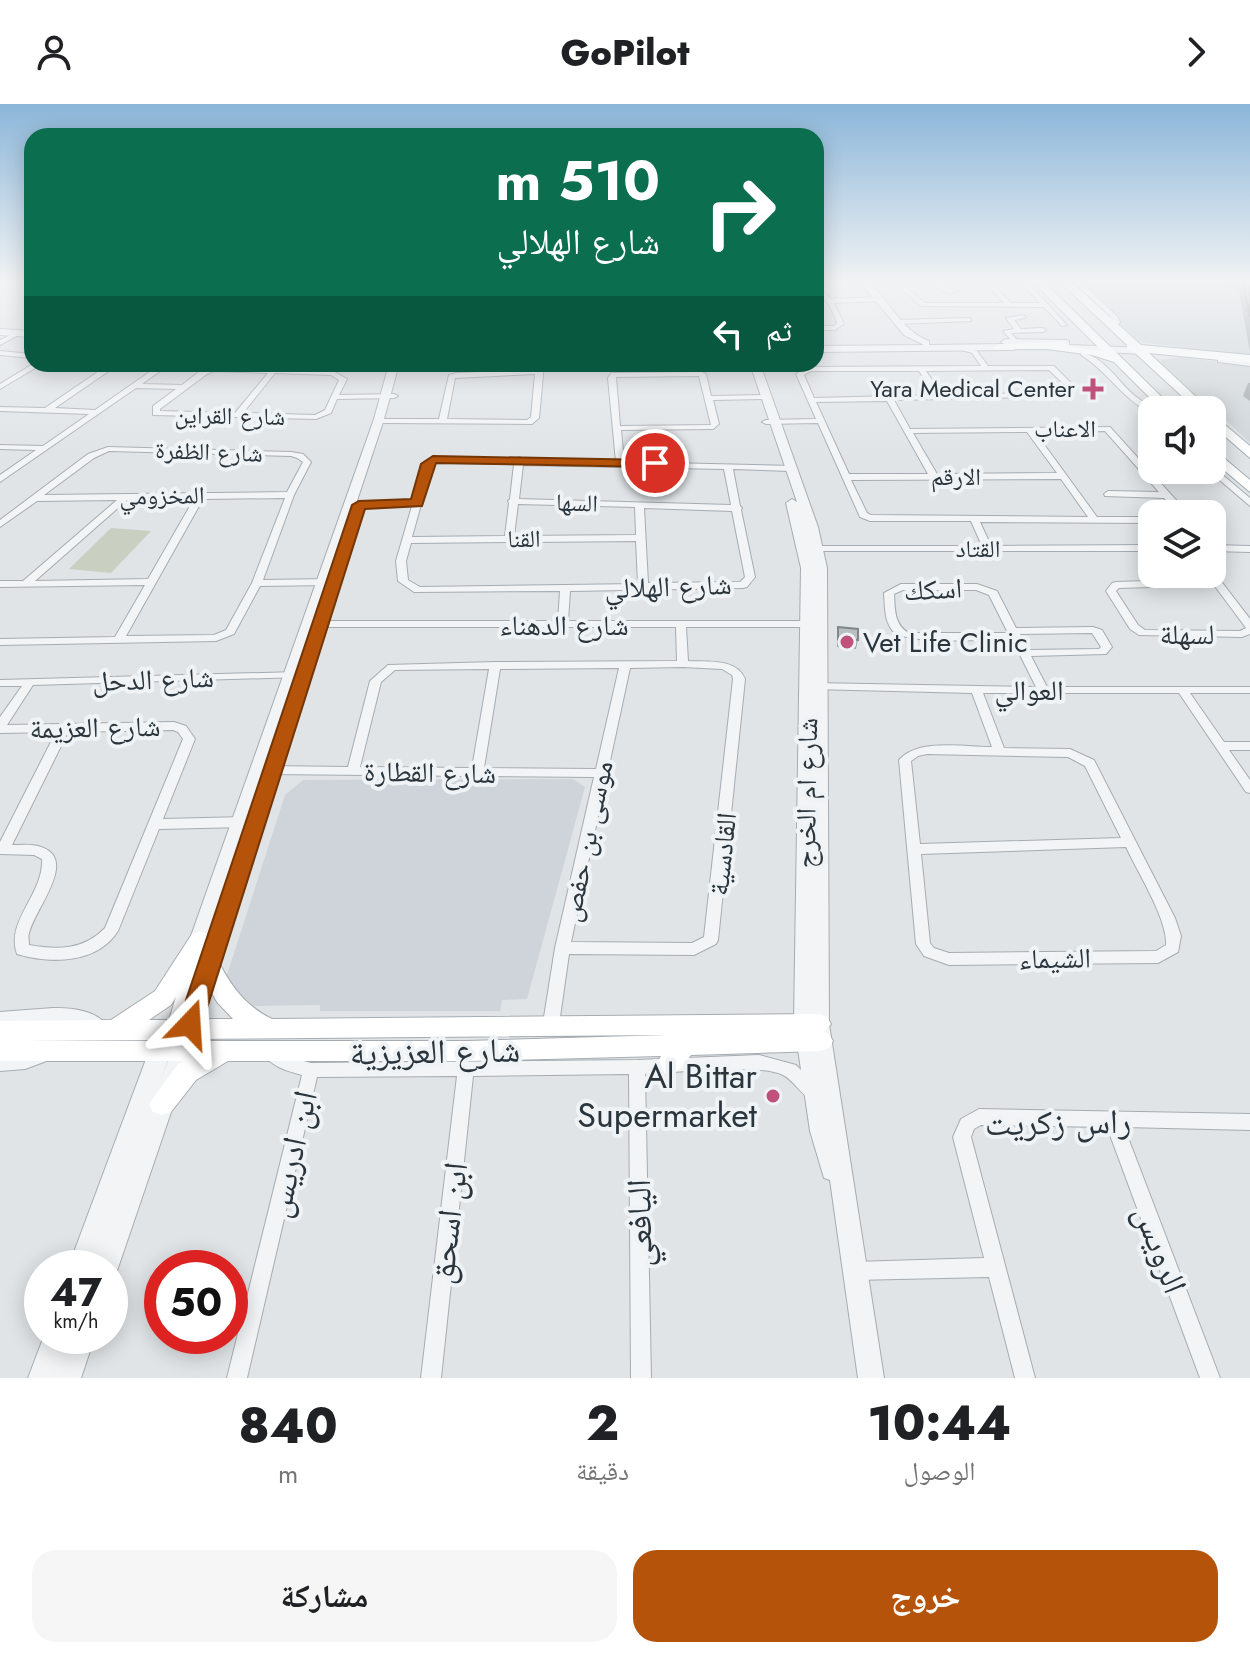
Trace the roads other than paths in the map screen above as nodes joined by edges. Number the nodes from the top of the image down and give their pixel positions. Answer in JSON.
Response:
{"nodes":[{"id":1,"x":895,"y":340,"type":"edge"},
{"id":2,"x":915,"y":340,"type":"edge"},
{"id":3,"x":1072,"y":340,"type":"edge"},
{"id":4,"x":1109,"y":340,"type":"edge"},
{"id":5,"x":1113,"y":340,"type":"edge"},
{"id":6,"x":1114,"y":340,"type":"edge"},
{"id":7,"x":1119,"y":340,"type":"edge"},
{"id":8,"x":1130,"y":340,"type":"edge"},
{"id":9,"x":1139,"y":340,"type":"edge"},
{"id":10,"x":1016,"y":342,"type":"joint"},
{"id":11,"x":893,"y":343,"type":"junction"},
{"id":12,"x":926,"y":343,"type":"junction"},
{"id":13,"x":1052,"y":345,"type":"junction"},
{"id":14,"x":1119,"y":346,"type":"junction"},
{"id":15,"x":824,"y":347,"type":"edge"},
{"id":16,"x":824,"y":347,"type":"edge"},
{"id":17,"x":999,"y":347,"type":"junction"},
{"id":18,"x":978,"y":349,"type":"junction"},
{"id":19,"x":0,"y":353,"type":"edge"},
{"id":20,"x":1186,"y":353,"type":"junction"},
{"id":21,"x":1083,"y":354,"type":"dead end"},
{"id":22,"x":24,"y":355,"type":"edge"},
{"id":23,"x":1250,"y":360,"type":"edge"},
{"id":24,"x":985,"y":367,"type":"junction"},
{"id":25,"x":921,"y":368,"type":"junction"},
{"id":26,"x":824,"y":370,"type":"edge"},
{"id":27,"x":25,"y":372,"type":"edge"},
{"id":28,"x":103,"y":372,"type":"edge"},
{"id":29,"x":155,"y":372,"type":"edge"},
{"id":30,"x":204,"y":372,"type":"edge"},
{"id":31,"x":272,"y":372,"type":"edge"},
{"id":32,"x":295,"y":372,"type":"edge"},
{"id":33,"x":393,"y":372,"type":"edge"},
{"id":34,"x":400,"y":372,"type":"edge"},
{"id":35,"x":492,"y":372,"type":"edge"},
{"id":36,"x":539,"y":372,"type":"edge"},
{"id":37,"x":749,"y":372,"type":"edge"},
{"id":38,"x":757,"y":372,"type":"edge"},
{"id":39,"x":802,"y":372,"type":"edge"},
{"id":40,"x":1164,"y":375,"type":"junction"},
{"id":41,"x":136,"y":386,"type":"junction"},
{"id":42,"x":0,"y":387,"type":"edge"},
{"id":43,"x":184,"y":387,"type":"junction"},
{"id":44,"x":390,"y":396,"type":"junction"},
{"id":45,"x":1148,"y":396,"type":"edge"},
{"id":46,"x":1171,"y":396,"type":"edge"},
{"id":47,"x":1188,"y":396,"type":"edge"},
{"id":48,"x":335,"y":397,"type":"junction"},
{"id":49,"x":762,"y":397,"type":"junction"},
{"id":50,"x":940,"y":397,"type":"junction"},
{"id":51,"x":709,"y":398,"type":"junction"},
{"id":52,"x":889,"y":398,"type":"junction"},
{"id":53,"x":1133,"y":398,"type":"junction"},
{"id":54,"x":1138,"y":398,"type":"edge"},
{"id":55,"x":813,"y":400,"type":"junction"},
{"id":56,"x":1138,"y":404,"type":"edge"},
{"id":57,"x":0,"y":409,"type":"edge"},
{"id":58,"x":47,"y":410,"type":"junction"},
{"id":59,"x":96,"y":412,"type":"junction"},
{"id":60,"x":236,"y":416,"type":"junction"},
{"id":61,"x":443,"y":420,"type":"junction"},
{"id":62,"x":383,"y":421,"type":"junction"},
{"id":63,"x":822,"y":421,"type":"junction"},
{"id":64,"x":770,"y":422,"type":"junction"},
{"id":65,"x":617,"y":428,"type":"junction"},
{"id":66,"x":1029,"y":429,"type":"junction"},
{"id":67,"x":908,"y":431,"type":"junction"},
{"id":68,"x":1226,"y":431,"type":"edge"},
{"id":69,"x":1226,"y":444,"type":"edge"},
{"id":70,"x":0,"y":447,"type":"edge"},
{"id":71,"x":43,"y":448,"type":"junction"},
{"id":72,"x":1250,"y":454,"type":"edge"},
{"id":73,"x":519,"y":460,"type":"junction"},
{"id":74,"x":620,"y":462,"type":"junction"},
{"id":75,"x":1250,"y":465,"type":"edge"},
{"id":76,"x":728,"y":466,"type":"junction"},
{"id":77,"x":1226,"y":466,"type":"edge"},
{"id":78,"x":786,"y":468,"type":"junction"},
{"id":79,"x":1226,"y":469,"type":"edge"},
{"id":80,"x":1230,"y":470,"type":"junction"},
{"id":81,"x":1064,"y":476,"type":"junction"},
{"id":82,"x":847,"y":477,"type":"junction"},
{"id":83,"x":934,"y":477,"type":"junction"},
{"id":84,"x":0,"y":479,"type":"edge"},
{"id":85,"x":1226,"y":480,"type":"edge"},
{"id":86,"x":1250,"y":488,"type":"edge"},
{"id":87,"x":1108,"y":494,"type":"dead end"},
{"id":88,"x":290,"y":495,"type":"junction"},
{"id":89,"x":1167,"y":495,"type":"junction"},
{"id":90,"x":200,"y":496,"type":"junction"},
{"id":91,"x":125,"y":497,"type":"junction"},
{"id":92,"x":35,"y":498,"type":"junction"},
{"id":93,"x":1171,"y":500,"type":"edge"},
{"id":94,"x":512,"y":501,"type":"junction"},
{"id":95,"x":417,"y":503,"type":"junction"},
{"id":96,"x":1250,"y":503,"type":"edge"},
{"id":97,"x":354,"y":505,"type":"junction"},
{"id":98,"x":639,"y":505,"type":"junction"},
{"id":99,"x":738,"y":508,"type":"junction"},
{"id":100,"x":975,"y":520,"type":"junction"},
{"id":101,"x":1095,"y":520,"type":"junction"},
{"id":102,"x":1138,"y":520,"type":"edge"},
{"id":103,"x":0,"y":524,"type":"edge"},
{"id":104,"x":640,"y":538,"type":"junction"},
{"id":105,"x":509,"y":539,"type":"junction"},
{"id":106,"x":407,"y":540,"type":"junction"},
{"id":107,"x":1138,"y":548,"type":"edge"},
{"id":108,"x":1226,"y":548,"type":"edge"},
{"id":109,"x":811,"y":549,"type":"junction"},
{"id":110,"x":988,"y":549,"type":"junction"},
{"id":111,"x":1250,"y":549,"type":"edge"},
{"id":112,"x":151,"y":582,"type":"junction"},
{"id":113,"x":329,"y":582,"type":"junction"},
{"id":114,"x":257,"y":583,"type":"junction"},
{"id":115,"x":1138,"y":583,"type":"edge"},
{"id":116,"x":0,"y":584,"type":"edge"},
{"id":117,"x":25,"y":584,"type":"junction"},
{"id":118,"x":565,"y":587,"type":"junction"},
{"id":119,"x":643,"y":588,"type":"junction"},
{"id":120,"x":1221,"y":588,"type":"edge"},
{"id":121,"x":815,"y":624,"type":"junction"},
{"id":122,"x":315,"y":625,"type":"junction"},
{"id":123,"x":563,"y":625,"type":"junction"},
{"id":124,"x":681,"y":625,"type":"junction"},
{"id":125,"x":1250,"y":628,"type":"edge"},
{"id":126,"x":1015,"y":633,"type":"junction"},
{"id":127,"x":119,"y":639,"type":"junction"},
{"id":128,"x":0,"y":642,"type":"edge"},
{"id":129,"x":1024,"y":653,"type":"junction"},
{"id":130,"x":683,"y":664,"type":"junction"},
{"id":131,"x":495,"y":665,"type":"junction"},
{"id":132,"x":625,"y":666,"type":"junction"},
{"id":133,"x":298,"y":675,"type":"junction"},
{"id":134,"x":30,"y":682,"type":"junction"},
{"id":135,"x":0,"y":683,"type":"edge"},
{"id":136,"x":814,"y":686,"type":"junction"},
{"id":137,"x":1043,"y":689,"type":"junction"},
{"id":138,"x":976,"y":690,"type":"junction"},
{"id":139,"x":1250,"y":690,"type":"edge"},
{"id":140,"x":1183,"y":691,"type":"junction"},
{"id":141,"x":0,"y":727,"type":"edge"},
{"id":142,"x":64,"y":728,"type":"junction"},
{"id":143,"x":1221,"y":746,"type":"junction"},
{"id":144,"x":1250,"y":746,"type":"edge"},
{"id":145,"x":999,"y":751,"type":"junction"},
{"id":146,"x":266,"y":770,"type":"junction"},
{"id":147,"x":353,"y":771,"type":"junction"},
{"id":148,"x":600,"y":773,"type":"junction"},
{"id":149,"x":477,"y":774,"type":"junction"},
{"id":150,"x":1250,"y":789,"type":"edge"},
{"id":151,"x":247,"y":822,"type":"junction"},
{"id":152,"x":156,"y":824,"type":"junction"},
{"id":153,"x":1130,"y":842,"type":"junction"},
{"id":154,"x":2,"y":849,"type":"edge"},
{"id":155,"x":914,"y":849,"type":"junction"},
{"id":156,"x":562,"y":948,"type":"junction"},
{"id":157,"x":202,"y":953,"type":"junction"},
{"id":158,"x":552,"y":1017,"type":"dead end"},
{"id":159,"x":0,"y":1019,"type":"edge"},
{"id":160,"x":108,"y":1030,"type":"junction"},
{"id":161,"x":0,"y":1031,"type":"edge"},
{"id":162,"x":812,"y":1033,"type":"junction"},
{"id":163,"x":178,"y":1034,"type":"junction"},
{"id":164,"x":271,"y":1041,"type":"junction"},
{"id":165,"x":684,"y":1046,"type":"junction"},
{"id":166,"x":49,"y":1050,"type":"junction"},
{"id":167,"x":0,"y":1051,"type":"edge"},
{"id":168,"x":222,"y":1052,"type":"junction"},
{"id":169,"x":0,"y":1064,"type":"edge"},
{"id":170,"x":667,"y":1066,"type":"junction"},
{"id":171,"x":637,"y":1067,"type":"junction"},
{"id":172,"x":466,"y":1069,"type":"junction"},
{"id":173,"x":311,"y":1070,"type":"junction"},
{"id":174,"x":815,"y":1095,"type":"junction"},
{"id":175,"x":162,"y":1104,"type":"junction"},
{"id":176,"x":1112,"y":1119,"type":"junction"},
{"id":177,"x":1250,"y":1122,"type":"edge"},
{"id":178,"x":848,"y":1226,"type":"junction"},
{"id":179,"x":88,"y":1250,"type":"edge"},
{"id":180,"x":111,"y":1250,"type":"edge"},
{"id":181,"x":996,"y":1267,"type":"junction"},
{"id":182,"x":854,"y":1271,"type":"junction"},
{"id":183,"x":50,"y":1354,"type":"edge"},
{"id":184,"x":76,"y":1354,"type":"edge"},
{"id":185,"x":41,"y":1378,"type":"edge"},
{"id":186,"x":68,"y":1378,"type":"edge"},
{"id":187,"x":237,"y":1378,"type":"edge"},
{"id":188,"x":431,"y":1378,"type":"edge"},
{"id":189,"x":641,"y":1378,"type":"edge"},
{"id":190,"x":871,"y":1378,"type":"edge"},
{"id":191,"x":1025,"y":1378,"type":"edge"},
{"id":192,"x":1210,"y":1378,"type":"edge"}],
"edges":[{"from":1,"to":11,"type":"street"},
{"from":2,"to":12,"type":"street"},
{"from":3,"to":13,"type":"main road"},
{"from":4,"to":14,"type":"main road"},
{"from":5,"to":14,"type":"main road"},
{"from":6,"to":14,"type":"main road"},
{"from":7,"to":14,"type":"street"},
{"from":8,"to":14,"type":"main road"},
{"from":9,"to":20,"type":"main road"},
{"from":10,"to":12,"type":"street"},
{"from":10,"to":13,"type":"street"},
{"from":11,"to":12,"type":"street"},
{"from":11,"to":15,"type":"street"},
{"from":13,"to":14,"type":"street"},
{"from":13,"to":14,"type":"main road"},
{"from":13,"to":17,"type":"street"},
{"from":14,"to":17,"type":"main road"},
{"from":14,"to":20,"type":"street"},
{"from":14,"to":23,"type":"main road"},
{"from":14,"to":40,"type":"main road"},
{"from":14,"to":45,"type":"main road"},
{"from":14,"to":46,"type":"main road"},
{"from":16,"to":18,"type":"street"},
{"from":17,"to":18,"type":"street"},
{"from":18,"to":24,"type":"street"},
{"from":19,"to":22,"type":"street"},
{"from":20,"to":23,"type":"street"},
{"from":20,"to":40,"type":"main road"},
{"from":21,"to":53,"type":"street"},
{"from":24,"to":25,"type":"street","name":"الاعناب"},
{"from":24,"to":50,"type":"street","name":"الاعناب"},
{"from":25,"to":26,"type":"street","name":"الاعناب"},
{"from":25,"to":50,"type":"street"},
{"from":27,"to":42,"type":"street"},
{"from":28,"to":58,"type":"street"},
{"from":29,"to":41,"type":"street"},
{"from":30,"to":43,"type":"street","name":"شارع القراين"},
{"from":31,"to":60,"type":"street"},
{"from":32,"to":48,"type":"street","name":"شارع القراين"},
{"from":33,"to":44,"type":"street"},
{"from":34,"to":44,"type":"street"},
{"from":35,"to":61,"type":"street"},
{"from":36,"to":61,"type":"street"},
{"from":37,"to":49,"type":"street","name":"شارع ام الخرج"},
{"from":38,"to":49,"type":"street","name":"شارع ام الخرج"},
{"from":39,"to":55,"type":"street","name":"الاعناب"},
{"from":40,"to":47,"type":"main road"},
{"from":41,"to":43,"type":"street","name":"شارع القراين"},
{"from":41,"to":59,"type":"street"},
{"from":43,"to":60,"type":"street","name":"شارع القراين"},
{"from":44,"to":48,"type":"street"},
{"from":44,"to":62,"type":"street"},
{"from":48,"to":60,"type":"street","name":"شارع القراين"},
{"from":49,"to":51,"type":"street"},
{"from":49,"to":64,"type":"street","name":"شارع ام الخرج"},
{"from":50,"to":52,"type":"street","name":"الاعناب"},
{"from":51,"to":65,"type":"street"},
{"from":51,"to":65,"type":"street"},
{"from":52,"to":55,"type":"street","name":"الاعناب"},
{"from":52,"to":67,"type":"street"},
{"from":53,"to":54,"type":"street"},
{"from":53,"to":56,"type":"street"},
{"from":55,"to":63,"type":"street","name":"الاعناب"},
{"from":57,"to":58,"type":"street"},
{"from":58,"to":59,"type":"street"},
{"from":59,"to":71,"type":"street"},
{"from":61,"to":62,"type":"street"},
{"from":62,"to":97,"type":"street"},
{"from":63,"to":64,"type":"street"},
{"from":63,"to":82,"type":"street","name":"الاعناب"},
{"from":64,"to":78,"type":"street","name":"شارع ام الخرج"},
{"from":65,"to":74,"type":"street"},
{"from":66,"to":67,"type":"street","name":"الاعناب"},
{"from":66,"to":81,"type":"street"},
{"from":66,"to":89,"type":"street","name":"الاعناب"},
{"from":67,"to":83,"type":"street"},
{"from":68,"to":72,"type":"main road"},
{"from":69,"to":75,"type":"main road"},
{"from":70,"to":71,"type":"street"},
{"from":71,"to":84,"type":"street"},
{"from":73,"to":74,"type":"street","name":"شارع الهلالي"},
{"from":73,"to":94,"type":"street"},
{"from":73,"to":95,"type":"street","name":"شارع الهلالي"},
{"from":74,"to":76,"type":"street","name":"شارع الهلالي"},
{"from":76,"to":78,"type":"street","name":"شارع الهلالي"},
{"from":76,"to":99,"type":"street","name":"شارع الهلالي"},
{"from":77,"to":80,"type":"main road"},
{"from":78,"to":109,"type":"street","name":"شارع ام الخرج"},
{"from":79,"to":80,"type":"main road"},
{"from":80,"to":86,"type":"main road"},
{"from":81,"to":83,"type":"street","name":"الارقم"},
{"from":81,"to":101,"type":"street"},
{"from":82,"to":83,"type":"street","name":"الارقم"},
{"from":82,"to":100,"type":"street","name":"الاعناب"},
{"from":85,"to":96,"type":"street"},
{"from":87,"to":89,"type":"street"},
{"from":88,"to":90,"type":"street","name":"المخزومي"},
{"from":88,"to":92,"type":"street","name":"شارع الظفرة"},
{"from":88,"to":114,"type":"street","name":"شارع الظفرة"},
{"from":89,"to":93,"type":"street","name":"الاعناب"},
{"from":90,"to":91,"type":"street","name":"المخزومي"},
{"from":90,"to":112,"type":"street"},
{"from":91,"to":92,"type":"street","name":"المخزومي"},
{"from":91,"to":117,"type":"street"},
{"from":92,"to":103,"type":"street","name":"شارع الظفرة"},
{"from":94,"to":98,"type":"street","name":"السها"},
{"from":94,"to":105,"type":"street"},
{"from":95,"to":97,"type":"street"},
{"from":95,"to":106,"type":"street","name":"شارع الهلالي"},
{"from":97,"to":113,"type":"street"},
{"from":98,"to":99,"type":"street","name":"السها"},
{"from":98,"to":104,"type":"street"},
{"from":99,"to":119,"type":"street","name":"شارع الهلالي"},
{"from":100,"to":101,"type":"street","name":"الاعناب"},
{"from":100,"to":110,"type":"street"},
{"from":101,"to":102,"type":"street","name":"الاعناب"},
{"from":104,"to":105,"type":"street","name":"القنا"},
{"from":104,"to":119,"type":"street"},
{"from":105,"to":106,"type":"street","name":"القنا"},
{"from":106,"to":118,"type":"street","name":"شارع الهلالي"},
{"from":107,"to":110,"type":"street","name":"القتاد"},
{"from":108,"to":111,"type":"street"},
{"from":109,"to":110,"type":"street","name":"القتاد"},
{"from":109,"to":121,"type":"street","name":"شارع ام الخرج"},
{"from":112,"to":117,"type":"street"},
{"from":112,"to":127,"type":"street"},
{"from":113,"to":114,"type":"street"},
{"from":113,"to":122,"type":"street"},
{"from":114,"to":127,"type":"street","name":"شارع الظفرة"},
{"from":115,"to":125,"type":"street","name":"لسهلة"},
{"from":116,"to":117,"type":"street"},
{"from":118,"to":119,"type":"street","name":"شارع الهلالي"},
{"from":118,"to":123,"type":"street","name":"شارع الهلالي"},
{"from":120,"to":125,"type":"street","name":"لسهلة"},
{"from":121,"to":124,"type":"street","name":"شارع الدهناء"},
{"from":121,"to":136,"type":"street","name":"شارع ام الخرج"},
{"from":122,"to":123,"type":"street","name":"شارع الدهناء"},
{"from":122,"to":133,"type":"street"},
{"from":123,"to":124,"type":"street","name":"شارع الدهناء"},
{"from":124,"to":130,"type":"street"},
{"from":126,"to":126,"type":"street","name":"اسكك"},
{"from":126,"to":129,"type":"street","name":"اسكك"},
{"from":126,"to":129,"type":"street"},
{"from":127,"to":128,"type":"street","name":"شارع الظفرة"},
{"from":129,"to":137,"type":"street","name":"اسكك"},
{"from":130,"to":132,"type":"street","name":"القادسية"},
{"from":130,"to":156,"type":"street","name":"القادسية"},
{"from":131,"to":132,"type":"street","name":"القادسية"},
{"from":131,"to":147,"type":"street","name":"القادسية"},
{"from":131,"to":149,"type":"street"},
{"from":132,"to":148,"type":"street","name":"موسى بن حفص"},
{"from":133,"to":134,"type":"street","name":"شارع الدحل"},
{"from":133,"to":146,"type":"street"},
{"from":134,"to":135,"type":"street","name":"شارع الدحل"},
{"from":134,"to":141,"type":"street","name":"شارع العزيمة"},
{"from":136,"to":138,"type":"street","name":"العوالي"},
{"from":136,"to":162,"type":"street","name":"شارع ام الخرج"},
{"from":137,"to":138,"type":"street","name":"العوالي"},
{"from":137,"to":140,"type":"street","name":"العوالي"},
{"from":138,"to":145,"type":"street"},
{"from":139,"to":140,"type":"street","name":"العوالي"},
{"from":140,"to":143,"type":"street"},
{"from":141,"to":142,"type":"street","name":"شارع العزيمة"},
{"from":142,"to":152,"type":"street","name":"شارع العزيمة"},
{"from":142,"to":154,"type":"street"},
{"from":143,"to":144,"type":"street"},
{"from":143,"to":150,"type":"street"},
{"from":145,"to":153,"type":"street","name":"الشيماء"},
{"from":145,"to":155,"type":"street","name":"الشيماء"},
{"from":146,"to":147,"type":"street","name":"شارع القطارة"},
{"from":146,"to":151,"type":"street"},
{"from":147,"to":149,"type":"street","name":"شارع القطارة"},
{"from":148,"to":149,"type":"street","name":"شارع القطارة"},
{"from":148,"to":156,"type":"street","name":"موسى بن حفص"},
{"from":151,"to":152,"type":"street"},
{"from":151,"to":157,"type":"street"},
{"from":151,"to":157,"type":"street"},
{"from":152,"to":154,"type":"street","name":"شارع العزيمة"},
{"from":153,"to":155,"type":"street"},
{"from":153,"to":155,"type":"street","name":"الشيماء"},
{"from":156,"to":158,"type":"street","name":"موسى بن حفص"},
{"from":157,"to":160,"type":"main road"},
{"from":157,"to":163,"type":"main road"},
{"from":157,"to":164,"type":"main road"},
{"from":159,"to":160,"type":"street","name":"شارع العزيزية"},
{"from":160,"to":161,"type":"main road","name":"شارع العزيزية"},
{"from":160,"to":163,"type":"main road","name":"شارع العزيزية"},
{"from":162,"to":164,"type":"main road","name":"شارع العزيزية"},
{"from":162,"to":165,"type":"main road","name":"شارع العزيزية"},
{"from":162,"to":174,"type":"street","name":"شارع ام الخرج"},
{"from":162,"to":178,"type":"street","name":"شارع ام الخرج"},
{"from":163,"to":164,"type":"main road","name":"شارع العزيزية"},
{"from":163,"to":166,"type":"main road","name":"شارع العزيزية"},
{"from":163,"to":168,"type":"main road","name":"شارع العزيزية"},
{"from":163,"to":175,"type":"street"},
{"from":163,"to":179,"type":"street"},
{"from":164,"to":165,"type":"main road","name":"شارع العزيزية"},
{"from":164,"to":168,"type":"main road","name":"شارع العزيزية"},
{"from":164,"to":173,"type":"street"},
{"from":165,"to":170,"type":"main road"},
{"from":166,"to":167,"type":"main road","name":"شارع العزيزية"},
{"from":166,"to":169,"type":"street","name":"شارع العزيزية"},
{"from":168,"to":175,"type":"main road"},
{"from":170,"to":171,"type":"street"},
{"from":170,"to":174,"type":"street"},
{"from":171,"to":172,"type":"street"},
{"from":171,"to":189,"type":"street","name":"اليافعي"},
{"from":172,"to":173,"type":"street"},
{"from":172,"to":188,"type":"street","name":"ابن اسحق"},
{"from":173,"to":187,"type":"street","name":"ابن ادريس"},
{"from":174,"to":178,"type":"street","name":"شارع ام الخرج"},
{"from":175,"to":180,"type":"street"},
{"from":176,"to":177,"type":"street","name":"راس زكريت"},
{"from":176,"to":181,"type":"street","name":"راس زكريت"},
{"from":176,"to":192,"type":"street","name":"الرويس"},
{"from":178,"to":182,"type":"street","name":"شارع ام الخرج"},
{"from":181,"to":182,"type":"street"},
{"from":181,"to":191,"type":"street","name":"راس زكريت"},
{"from":182,"to":190,"type":"street","name":"شارع ام الخرج"},
{"from":183,"to":185,"type":"street"},
{"from":184,"to":186,"type":"street"}]}
